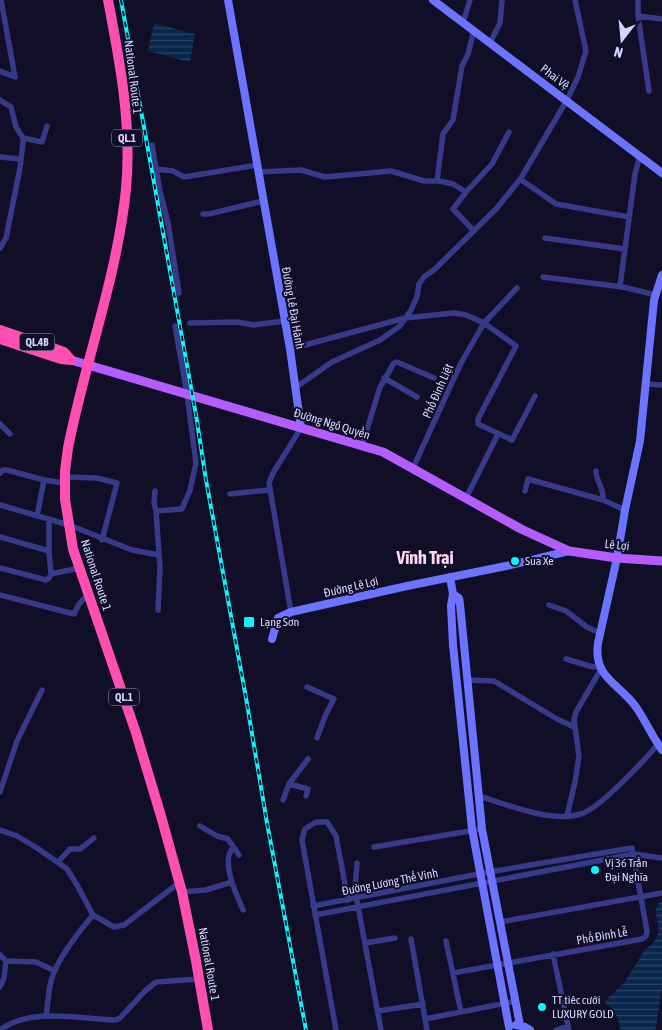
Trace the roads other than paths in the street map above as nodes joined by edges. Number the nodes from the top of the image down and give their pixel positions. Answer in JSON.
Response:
{"nodes":[{"id":1,"x":1,"y":0,"type":"edge"},
{"id":2,"x":108,"y":0,"type":"edge"},
{"id":3,"x":228,"y":0,"type":"edge"},
{"id":4,"x":433,"y":0,"type":"edge"},
{"id":5,"x":470,"y":0,"type":"edge"},
{"id":6,"x":502,"y":0,"type":"edge"},
{"id":7,"x":575,"y":0,"type":"edge"},
{"id":8,"x":638,"y":0,"type":"edge"},
{"id":9,"x":638,"y":16,"type":"junction"},
{"id":10,"x":662,"y":19,"type":"edge"},
{"id":11,"x":463,"y":22,"type":"junction"},
{"id":12,"x":474,"y":30,"type":"junction"},
{"id":13,"x":490,"y":42,"type":"junction"},
{"id":14,"x":0,"y":71,"type":"edge"},
{"id":15,"x":649,"y":91,"type":"dead end"},
{"id":16,"x":0,"y":100,"type":"edge"},
{"id":17,"x":567,"y":100,"type":"junction"},
{"id":18,"x":47,"y":126,"type":"dead end"},
{"id":19,"x":509,"y":132,"type":"dead end"},
{"id":20,"x":23,"y":138,"type":"junction"},
{"id":21,"x":152,"y":145,"type":"dead end"},
{"id":22,"x":640,"y":155,"type":"junction"},
{"id":23,"x":0,"y":157,"type":"edge"},
{"id":24,"x":21,"y":159,"type":"junction"},
{"id":25,"x":257,"y":168,"type":"junction"},
{"id":26,"x":156,"y":169,"type":"junction"},
{"id":27,"x":662,"y":173,"type":"edge"},
{"id":28,"x":520,"y":179,"type":"junction"},
{"id":29,"x":437,"y":181,"type":"junction"},
{"id":30,"x":466,"y":192,"type":"junction"},
{"id":31,"x":263,"y":201,"type":"junction"},
{"id":32,"x":203,"y":214,"type":"dead end"},
{"id":33,"x":629,"y":217,"type":"junction"},
{"id":34,"x":474,"y":231,"type":"junction"},
{"id":35,"x":545,"y":238,"type":"dead end"},
{"id":36,"x":0,"y":248,"type":"edge"},
{"id":37,"x":625,"y":249,"type":"junction"},
{"id":38,"x":662,"y":275,"type":"edge"},
{"id":39,"x":543,"y":277,"type":"dead end"},
{"id":40,"x":620,"y":286,"type":"junction"},
{"id":41,"x":517,"y":288,"type":"dead end"},
{"id":42,"x":178,"y":293,"type":"dead end"},
{"id":43,"x":656,"y":296,"type":"junction"},
{"id":44,"x":405,"y":318,"type":"junction"},
{"id":45,"x":285,"y":322,"type":"junction"},
{"id":46,"x":190,"y":323,"type":"dead end"},
{"id":47,"x":484,"y":323,"type":"junction"},
{"id":48,"x":175,"y":326,"type":"dead end"},
{"id":49,"x":1,"y":336,"type":"edge"},
{"id":50,"x":290,"y":349,"type":"junction"},
{"id":51,"x":71,"y":360,"type":"joint"},
{"id":52,"x":89,"y":365,"type":"junction"},
{"id":53,"x":384,"y":378,"type":"junction"},
{"id":54,"x":434,"y":378,"type":"dead end"},
{"id":55,"x":646,"y":384,"type":"junction"},
{"id":56,"x":662,"y":385,"type":"edge"},
{"id":57,"x":295,"y":388,"type":"junction"},
{"id":58,"x":187,"y":394,"type":"junction"},
{"id":59,"x":535,"y":396,"type":"dead end"},
{"id":60,"x":417,"y":398,"type":"dead end"},
{"id":61,"x":0,"y":424,"type":"edge"},
{"id":62,"x":301,"y":428,"type":"junction"},
{"id":63,"x":10,"y":434,"type":"dead end"},
{"id":64,"x":498,"y":434,"type":"junction"},
{"id":65,"x":362,"y":446,"type":"junction"},
{"id":66,"x":413,"y":468,"type":"junction"},
{"id":67,"x":596,"y":471,"type":"dead end"},
{"id":68,"x":0,"y":473,"type":"edge"},
{"id":69,"x":44,"y":480,"type":"junction"},
{"id":70,"x":65,"y":480,"type":"junction"},
{"id":71,"x":269,"y":490,"type":"junction"},
{"id":72,"x":155,"y":491,"type":"dead end"},
{"id":73,"x":525,"y":491,"type":"dead end"},
{"id":74,"x":230,"y":494,"type":"dead end"},
{"id":75,"x":466,"y":498,"type":"junction"},
{"id":76,"x":603,"y":500,"type":"junction"},
{"id":77,"x":0,"y":505,"type":"edge"},
{"id":78,"x":626,"y":510,"type":"junction"},
{"id":79,"x":156,"y":511,"type":"junction"},
{"id":80,"x":37,"y":516,"type":"junction"},
{"id":81,"x":49,"y":520,"type":"junction"},
{"id":82,"x":69,"y":525,"type":"junction"},
{"id":83,"x":0,"y":537,"type":"edge"},
{"id":84,"x":102,"y":540,"type":"junction"},
{"id":85,"x":49,"y":551,"type":"junction"},
{"id":86,"x":569,"y":551,"type":"junction"},
{"id":87,"x":159,"y":555,"type":"junction"},
{"id":88,"x":618,"y":558,"type":"junction"},
{"id":89,"x":662,"y":561,"type":"edge"},
{"id":90,"x":0,"y":568,"type":"edge"},
{"id":91,"x":79,"y":568,"type":"junction"},
{"id":92,"x":52,"y":574,"type":"junction"},
{"id":93,"x":450,"y":577,"type":"junction"},
{"id":94,"x":88,"y":594,"type":"junction"},
{"id":95,"x":453,"y":594,"type":"junction"},
{"id":96,"x":0,"y":595,"type":"edge"},
{"id":97,"x":549,"y":604,"type":"dead end"},
{"id":98,"x":158,"y":610,"type":"dead end"},
{"id":99,"x":291,"y":612,"type":"junction"},
{"id":100,"x":600,"y":633,"type":"junction"},
{"id":101,"x":272,"y":640,"type":"dead end"},
{"id":102,"x":463,"y":643,"type":"junction"},
{"id":103,"x":452,"y":645,"type":"junction"},
{"id":104,"x":566,"y":659,"type":"dead end"},
{"id":105,"x":600,"y":667,"type":"junction"},
{"id":106,"x":467,"y":680,"type":"junction"},
{"id":107,"x":307,"y":688,"type":"dead end"},
{"id":108,"x":42,"y":690,"type":"dead end"},
{"id":109,"x":470,"y":704,"type":"junction"},
{"id":110,"x":459,"y":706,"type":"junction"},
{"id":111,"x":574,"y":727,"type":"junction"},
{"id":112,"x":317,"y":738,"type":"dead end"},
{"id":113,"x":660,"y":747,"type":"edge"},
{"id":114,"x":308,"y":759,"type":"dead end"},
{"id":115,"x":289,"y":784,"type":"junction"},
{"id":116,"x":468,"y":790,"type":"junction"},
{"id":117,"x":0,"y":792,"type":"edge"},
{"id":118,"x":479,"y":793,"type":"junction"},
{"id":119,"x":306,"y":796,"type":"dead end"},
{"id":120,"x":283,"y":800,"type":"dead end"},
{"id":121,"x":568,"y":816,"type":"junction"},
{"id":122,"x":200,"y":826,"type":"dead end"},
{"id":123,"x":482,"y":828,"type":"junction"},
{"id":124,"x":0,"y":830,"type":"edge"},
{"id":125,"x":472,"y":830,"type":"junction"},
{"id":126,"x":94,"y":838,"type":"dead end"},
{"id":127,"x":374,"y":847,"type":"dead end"},
{"id":128,"x":233,"y":848,"type":"junction"},
{"id":129,"x":634,"y":854,"type":"junction"},
{"id":130,"x":239,"y":855,"type":"dead end"},
{"id":131,"x":662,"y":858,"type":"edge"},
{"id":132,"x":58,"y":862,"type":"junction"},
{"id":133,"x":357,"y":863,"type":"dead end"},
{"id":134,"x":490,"y":876,"type":"junction"},
{"id":135,"x":481,"y":878,"type":"junction"},
{"id":136,"x":232,"y":882,"type":"junction"},
{"id":137,"x":434,"y":883,"type":"junction"},
{"id":138,"x":181,"y":887,"type":"junction"},
{"id":139,"x":436,"y":892,"type":"junction"},
{"id":140,"x":662,"y":893,"type":"edge"},
{"id":141,"x":640,"y":898,"type":"junction"},
{"id":142,"x":357,"y":899,"type":"junction"},
{"id":143,"x":348,"y":900,"type":"junction"},
{"id":144,"x":313,"y":906,"type":"junction"},
{"id":145,"x":358,"y":906,"type":"junction"},
{"id":146,"x":244,"y":910,"type":"dead end"},
{"id":147,"x":92,"y":915,"type":"junction"},
{"id":148,"x":315,"y":915,"type":"junction"},
{"id":149,"x":500,"y":922,"type":"junction"},
{"id":150,"x":489,"y":925,"type":"junction"},
{"id":151,"x":395,"y":938,"type":"dead end"},
{"id":152,"x":411,"y":939,"type":"dead end"},
{"id":153,"x":446,"y":941,"type":"dead end"},
{"id":154,"x":365,"y":942,"type":"junction"},
{"id":155,"x":553,"y":954,"type":"junction"},
{"id":156,"x":0,"y":955,"type":"edge"},
{"id":157,"x":6,"y":961,"type":"junction"},
{"id":158,"x":508,"y":963,"type":"junction"},
{"id":159,"x":498,"y":965,"type":"junction"},
{"id":160,"x":55,"y":971,"type":"junction"},
{"id":161,"x":453,"y":973,"type":"junction"},
{"id":162,"x":199,"y":979,"type":"junction"},
{"id":163,"x":0,"y":987,"type":"edge"},
{"id":164,"x":516,"y":1002,"type":"junction"},
{"id":165,"x":423,"y":1004,"type":"junction"},
{"id":166,"x":505,"y":1004,"type":"junction"},
{"id":167,"x":378,"y":1010,"type":"junction"},
{"id":168,"x":461,"y":1012,"type":"junction"},
{"id":169,"x":46,"y":1016,"type":"junction"},
{"id":170,"x":425,"y":1019,"type":"junction"},
{"id":171,"x":520,"y":1025,"type":"junction"},
{"id":172,"x":568,"y":1028,"type":"edge"},
{"id":173,"x":507,"y":1029,"type":"edge"},
{"id":174,"x":0,"y":1030,"type":"edge"},
{"id":175,"x":208,"y":1030,"type":"edge"},
{"id":176,"x":336,"y":1030,"type":"edge"},
{"id":177,"x":381,"y":1030,"type":"edge"},
{"id":178,"x":427,"y":1030,"type":"edge"},
{"id":179,"x":530,"y":1030,"type":"edge"},
{"id":180,"x":556,"y":1030,"type":"edge"}],
"edges":[{"from":1,"to":14,"type":"street"},
{"from":2,"to":52,"type":"highway","name":"National Route 1","number":"QL.1"},
{"from":3,"to":25,"type":"street","name":"Đường Lê Đại Hành"},
{"from":4,"to":11,"type":"street","name":"Phai Vệ"},
{"from":5,"to":11,"type":"street"},
{"from":6,"to":13,"type":"street"},
{"from":7,"to":17,"type":"street"},
{"from":8,"to":9,"type":"street"},
{"from":9,"to":10,"type":"street"},
{"from":9,"to":15,"type":"street"},
{"from":11,"to":12,"type":"street","name":"Phai Vệ"},
{"from":12,"to":13,"type":"street","name":"Phai Vệ"},
{"from":12,"to":29,"type":"street"},
{"from":13,"to":17,"type":"street","name":"Phai Vệ"},
{"from":16,"to":20,"type":"street"},
{"from":17,"to":22,"type":"street","name":"Phai Vệ"},
{"from":17,"to":28,"type":"street"},
{"from":18,"to":20,"type":"street"},
{"from":19,"to":30,"type":"street"},
{"from":20,"to":24,"type":"street"},
{"from":21,"to":26,"type":"street"},
{"from":22,"to":27,"type":"street","name":"Phai Vệ"},
{"from":22,"to":33,"type":"street"},
{"from":23,"to":24,"type":"street"},
{"from":24,"to":36,"type":"street"},
{"from":25,"to":26,"type":"street"},
{"from":25,"to":29,"type":"street"},
{"from":25,"to":31,"type":"street","name":"Đường Lê Đại Hành"},
{"from":26,"to":42,"type":"street"},
{"from":28,"to":33,"type":"street"},
{"from":28,"to":34,"type":"street"},
{"from":29,"to":30,"type":"street"},
{"from":30,"to":34,"type":"street"},
{"from":31,"to":32,"type":"street"},
{"from":31,"to":45,"type":"street","name":"Đường Lê Đại Hành"},
{"from":33,"to":37,"type":"street"},
{"from":34,"to":44,"type":"street"},
{"from":35,"to":37,"type":"street"},
{"from":37,"to":40,"type":"street"},
{"from":38,"to":43,"type":"street"},
{"from":39,"to":40,"type":"street"},
{"from":40,"to":43,"type":"street"},
{"from":41,"to":47,"type":"street","name":"Phố Đinh Liệt"},
{"from":43,"to":55,"type":"street"},
{"from":44,"to":47,"type":"street"},
{"from":44,"to":50,"type":"street"},
{"from":44,"to":57,"type":"street"},
{"from":45,"to":46,"type":"street"},
{"from":45,"to":50,"type":"street","name":"Đường Lê Đại Hành"},
{"from":47,"to":64,"type":"street"},
{"from":47,"to":66,"type":"street","name":"Phố Đinh Liệt"},
{"from":48,"to":58,"type":"street"},
{"from":49,"to":51,"type":"highway","name":"Đường Ngô Quyền","number":"QL.4B"},
{"from":50,"to":57,"type":"street","name":"Đường Lê Đại Hành"},
{"from":51,"to":52,"type":"main road","name":"Đường Ngô Quyền"},
{"from":52,"to":58,"type":"main road","name":"Đường Ngô Quyền"},
{"from":52,"to":70,"type":"highway","name":"National Route 1","number":"QL.1"},
{"from":53,"to":54,"type":"street"},
{"from":53,"to":60,"type":"street"},
{"from":53,"to":65,"type":"street"},
{"from":55,"to":56,"type":"street"},
{"from":55,"to":78,"type":"street"},
{"from":57,"to":62,"type":"street","name":"Đường Lê Đại Hành"},
{"from":58,"to":62,"type":"main road","name":"Đường Ngô Quyền"},
{"from":58,"to":79,"type":"street"},
{"from":59,"to":64,"type":"street"},
{"from":61,"to":63,"type":"street"},
{"from":62,"to":65,"type":"main road","name":"Đường Ngô Quyền"},
{"from":62,"to":71,"type":"street"},
{"from":64,"to":75,"type":"street"},
{"from":65,"to":66,"type":"main road","name":"Đường Ngô Quyền"},
{"from":66,"to":75,"type":"main road","name":"Đường Ngô Quyền"},
{"from":67,"to":76,"type":"street"},
{"from":68,"to":69,"type":"street"},
{"from":69,"to":70,"type":"street"},
{"from":69,"to":80,"type":"street"},
{"from":70,"to":82,"type":"highway","name":"National Route 1","number":"QL.1"},
{"from":70,"to":84,"type":"street"},
{"from":71,"to":74,"type":"street"},
{"from":71,"to":99,"type":"street"},
{"from":72,"to":79,"type":"street"},
{"from":73,"to":76,"type":"street"},
{"from":75,"to":86,"type":"main road","name":"Đường Ngô Quyền"},
{"from":76,"to":78,"type":"street"},
{"from":77,"to":80,"type":"street"},
{"from":78,"to":88,"type":"street"},
{"from":79,"to":87,"type":"street"},
{"from":80,"to":81,"type":"street"},
{"from":81,"to":82,"type":"street"},
{"from":81,"to":85,"type":"street"},
{"from":82,"to":84,"type":"street"},
{"from":82,"to":91,"type":"highway","name":"National Route 1","number":"QL.1"},
{"from":83,"to":85,"type":"street"},
{"from":84,"to":87,"type":"street"},
{"from":85,"to":92,"type":"street"},
{"from":86,"to":88,"type":"main road","name":"Lê Lợi"},
{"from":86,"to":93,"type":"street","name":"Đường Lê Lợi"},
{"from":87,"to":98,"type":"street"},
{"from":88,"to":89,"type":"main road","name":"Lê Lợi"},
{"from":88,"to":100,"type":"street"},
{"from":90,"to":92,"type":"street"},
{"from":91,"to":92,"type":"street"},
{"from":91,"to":94,"type":"highway","name":"National Route 1","number":"QL.1"},
{"from":93,"to":95,"type":"street"},
{"from":93,"to":99,"type":"street","name":"Đường Lê Lợi"},
{"from":94,"to":96,"type":"street"},
{"from":94,"to":138,"type":"highway","name":"National Route 1","number":"QL.1"},
{"from":95,"to":102,"type":"street"},
{"from":95,"to":103,"type":"street"},
{"from":97,"to":100,"type":"street"},
{"from":99,"to":101,"type":"street"},
{"from":100,"to":105,"type":"street"},
{"from":102,"to":103,"type":"street"},
{"from":102,"to":106,"type":"street"},
{"from":103,"to":110,"type":"street"},
{"from":104,"to":105,"type":"street"},
{"from":105,"to":111,"type":"street"},
{"from":105,"to":113,"type":"street"},
{"from":106,"to":109,"type":"street"},
{"from":106,"to":111,"type":"street"},
{"from":107,"to":112,"type":"street"},
{"from":108,"to":117,"type":"street"},
{"from":109,"to":110,"type":"street"},
{"from":109,"to":118,"type":"street"},
{"from":110,"to":116,"type":"street"},
{"from":111,"to":121,"type":"street"},
{"from":113,"to":121,"type":"street"},
{"from":114,"to":115,"type":"street"},
{"from":115,"to":119,"type":"street"},
{"from":115,"to":120,"type":"street"},
{"from":116,"to":118,"type":"street"},
{"from":116,"to":125,"type":"street"},
{"from":118,"to":121,"type":"street"},
{"from":118,"to":123,"type":"street"},
{"from":122,"to":128,"type":"street"},
{"from":123,"to":125,"type":"street"},
{"from":123,"to":134,"type":"street"},
{"from":124,"to":132,"type":"street"},
{"from":125,"to":127,"type":"street"},
{"from":125,"to":135,"type":"street"},
{"from":126,"to":132,"type":"street"},
{"from":128,"to":130,"type":"street"},
{"from":128,"to":136,"type":"street"},
{"from":129,"to":131,"type":"street"},
{"from":129,"to":134,"type":"street"},
{"from":129,"to":134,"type":"street"},
{"from":129,"to":141,"type":"street","name":"Phố Đinh Lễ"},
{"from":132,"to":147,"type":"street"},
{"from":133,"to":142,"type":"street"},
{"from":134,"to":135,"type":"street"},
{"from":134,"to":149,"type":"street"},
{"from":135,"to":137,"type":"street","name":"Đường Lương Thế Vinh"},
{"from":135,"to":139,"type":"street","name":"Đường Lương Thế Vinh"},
{"from":135,"to":150,"type":"street"},
{"from":136,"to":138,"type":"street"},
{"from":136,"to":146,"type":"street"},
{"from":137,"to":139,"type":"street"},
{"from":137,"to":142,"type":"street","name":"Đường Lương Thế Vinh"},
{"from":138,"to":147,"type":"street"},
{"from":138,"to":162,"type":"highway","name":"National Route 1","number":"QL.1"},
{"from":139,"to":145,"type":"street","name":"Đường Lương Thế Vinh"},
{"from":140,"to":141,"type":"street"},
{"from":141,"to":149,"type":"street"},
{"from":141,"to":155,"type":"street","name":"Phố Đinh Lễ"},
{"from":142,"to":143,"type":"street","name":"Đường Lương Thế Vinh"},
{"from":142,"to":145,"type":"street"},
{"from":143,"to":144,"type":"street","name":"Đường Lương Thế Vinh"},
{"from":143,"to":144,"type":"street"},
{"from":144,"to":148,"type":"street"},
{"from":145,"to":148,"type":"street","name":"Đường Lương Thế Vinh"},
{"from":145,"to":154,"type":"street"},
{"from":147,"to":160,"type":"street"},
{"from":148,"to":176,"type":"street"},
{"from":149,"to":150,"type":"street"},
{"from":149,"to":158,"type":"street"},
{"from":150,"to":159,"type":"street"},
{"from":151,"to":154,"type":"street"},
{"from":152,"to":165,"type":"street"},
{"from":153,"to":161,"type":"street"},
{"from":154,"to":167,"type":"street"},
{"from":155,"to":158,"type":"street","name":"Phố Đinh Lễ"},
{"from":155,"to":172,"type":"street"},
{"from":156,"to":157,"type":"street"},
{"from":157,"to":160,"type":"street"},
{"from":157,"to":163,"type":"street"},
{"from":158,"to":159,"type":"street","name":"Phố Đinh Lễ"},
{"from":158,"to":164,"type":"street"},
{"from":159,"to":161,"type":"street","name":"Phố Đinh Lễ"},
{"from":159,"to":166,"type":"street"},
{"from":160,"to":169,"type":"street"},
{"from":161,"to":168,"type":"street"},
{"from":162,"to":169,"type":"street"},
{"from":162,"to":175,"type":"highway","name":"National Route 1","number":"QL.1"},
{"from":164,"to":166,"type":"street"},
{"from":164,"to":171,"type":"street"},
{"from":165,"to":167,"type":"street"},
{"from":165,"to":170,"type":"street"},
{"from":166,"to":168,"type":"street"},
{"from":166,"to":173,"type":"street"},
{"from":167,"to":177,"type":"street"},
{"from":168,"to":170,"type":"street"},
{"from":169,"to":174,"type":"street"},
{"from":170,"to":178,"type":"street"},
{"from":171,"to":173,"type":"street"},
{"from":171,"to":179,"type":"street"},
{"from":172,"to":180,"type":"street"}]}
